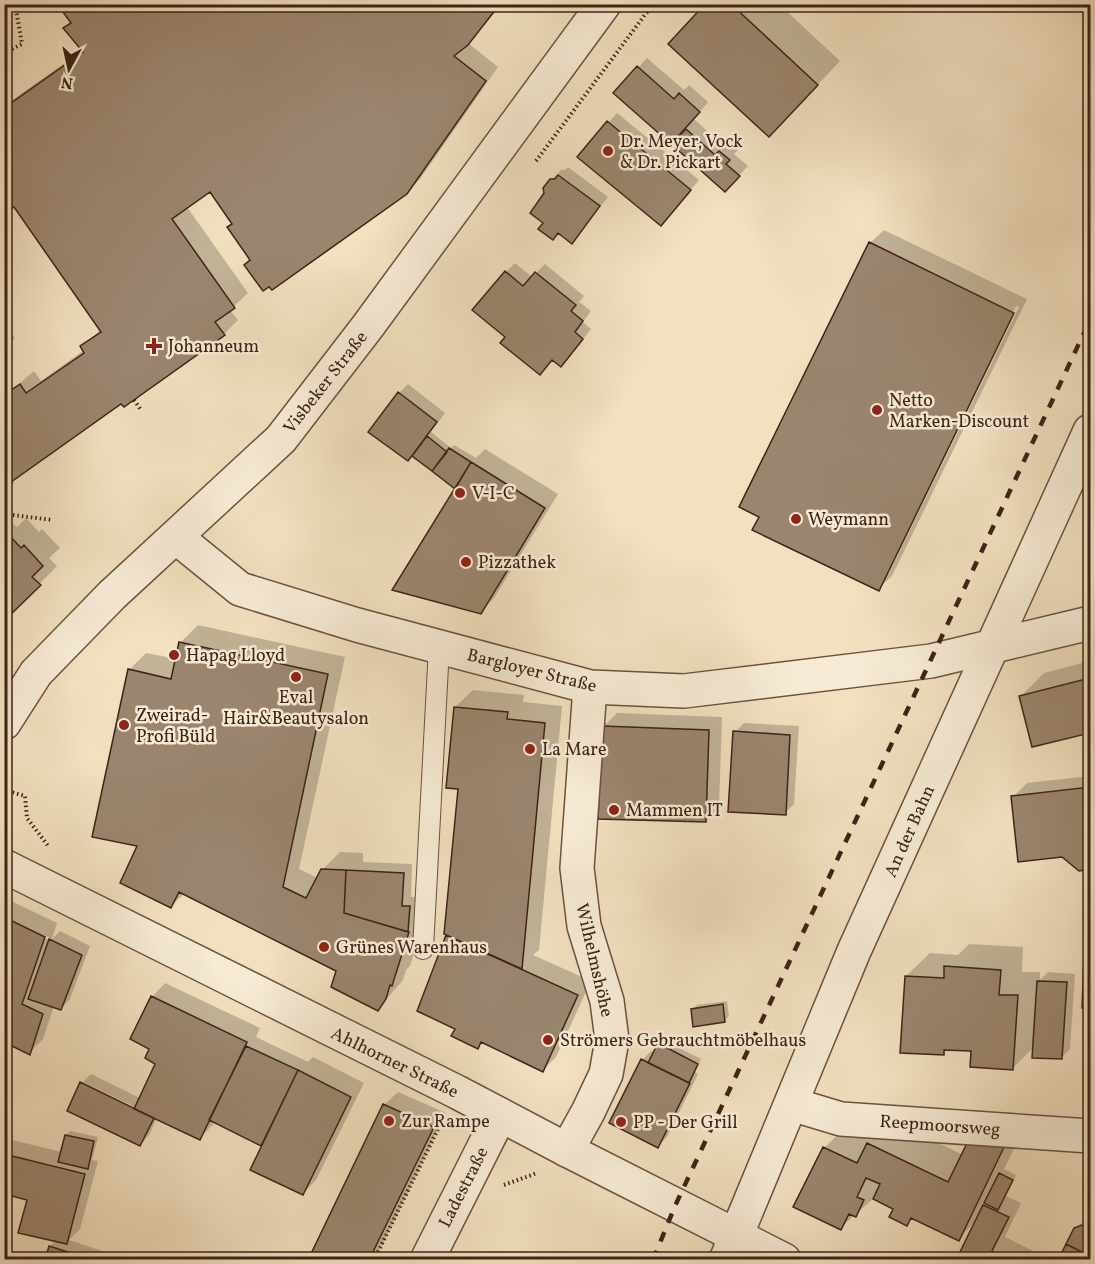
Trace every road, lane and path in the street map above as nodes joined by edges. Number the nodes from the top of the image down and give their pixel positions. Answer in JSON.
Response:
{"nodes":[{"id":1,"x":15,"y":4,"type":"edge"},
{"id":2,"x":604,"y":4,"type":"edge"},
{"id":3,"x":4,"y":53,"type":"edge"},
{"id":4,"x":134,"y":400,"type":"dead end"},
{"id":5,"x":141,"y":410,"type":"dead end"},
{"id":6,"x":1090,"y":431,"type":"edge"},
{"id":7,"x":4,"y":514,"type":"edge"},
{"id":8,"x":53,"y":520,"type":"dead end"},
{"id":9,"x":176,"y":537,"type":"junction"},
{"id":10,"x":1090,"y":623,"type":"edge"},
{"id":11,"x":439,"y":647,"type":"junction"},
{"id":12,"x":991,"y":648,"type":"junction"},
{"id":13,"x":590,"y":687,"type":"junction"},
{"id":14,"x":4,"y":723,"type":"edge"},
{"id":15,"x":4,"y":790,"type":"edge"},
{"id":16,"x":56,"y":854,"type":"dead end"},
{"id":17,"x":4,"y":866,"type":"edge"},
{"id":18,"x":423,"y":949,"type":"dead end"},
{"id":19,"x":791,"y":1104,"type":"junction"},
{"id":20,"x":500,"y":1114,"type":"junction"},
{"id":21,"x":1090,"y":1136,"type":"edge"},
{"id":22,"x":485,"y":1144,"type":"junction"},
{"id":23,"x":567,"y":1150,"type":"junction"},
{"id":24,"x":731,"y":1247,"type":"edge"},
{"id":25,"x":374,"y":1260,"type":"edge"},
{"id":26,"x":427,"y":1260,"type":"edge"},
{"id":27,"x":783,"y":1260,"type":"edge"}],
"edges":[{"from":1,"to":3,"type":"path"},
{"from":2,"to":9,"type":"street","name":"Visbeker Straße"},
{"from":4,"to":5,"type":"path"},
{"from":6,"to":12,"type":"street","name":"An der Bahn"},
{"from":7,"to":8,"type":"path"},
{"from":9,"to":11,"type":"street","name":"Bargloyer Straße"},
{"from":9,"to":14,"type":"street","name":"Visbeker Straße"},
{"from":10,"to":12,"type":"street","name":"Bargloyer Straße"},
{"from":11,"to":13,"type":"street","name":"Bargloyer Straße"},
{"from":11,"to":18,"type":"lane"},
{"from":12,"to":13,"type":"street","name":"Bargloyer Straße"},
{"from":12,"to":19,"type":"street","name":"An der Bahn"},
{"from":13,"to":23,"type":"street","name":"Wilhelmshöhe"},
{"from":15,"to":16,"type":"path"},
{"from":17,"to":20,"type":"street","name":"Ahlhorner Straße"},
{"from":19,"to":21,"type":"street","name":"Reepmoorsweg"},
{"from":19,"to":24,"type":"street","name":"An der Bahn"},
{"from":20,"to":22,"type":"street","name":"Ladestraße"},
{"from":20,"to":23,"type":"street","name":"Ahlhorner Straße"},
{"from":22,"to":25,"type":"path"},
{"from":22,"to":26,"type":"street","name":"Ladestraße"},
{"from":23,"to":24,"type":"street","name":"Ahlhorner Straße"},
{"from":24,"to":27,"type":"street","name":"Ahlhorner Straße"}]}
